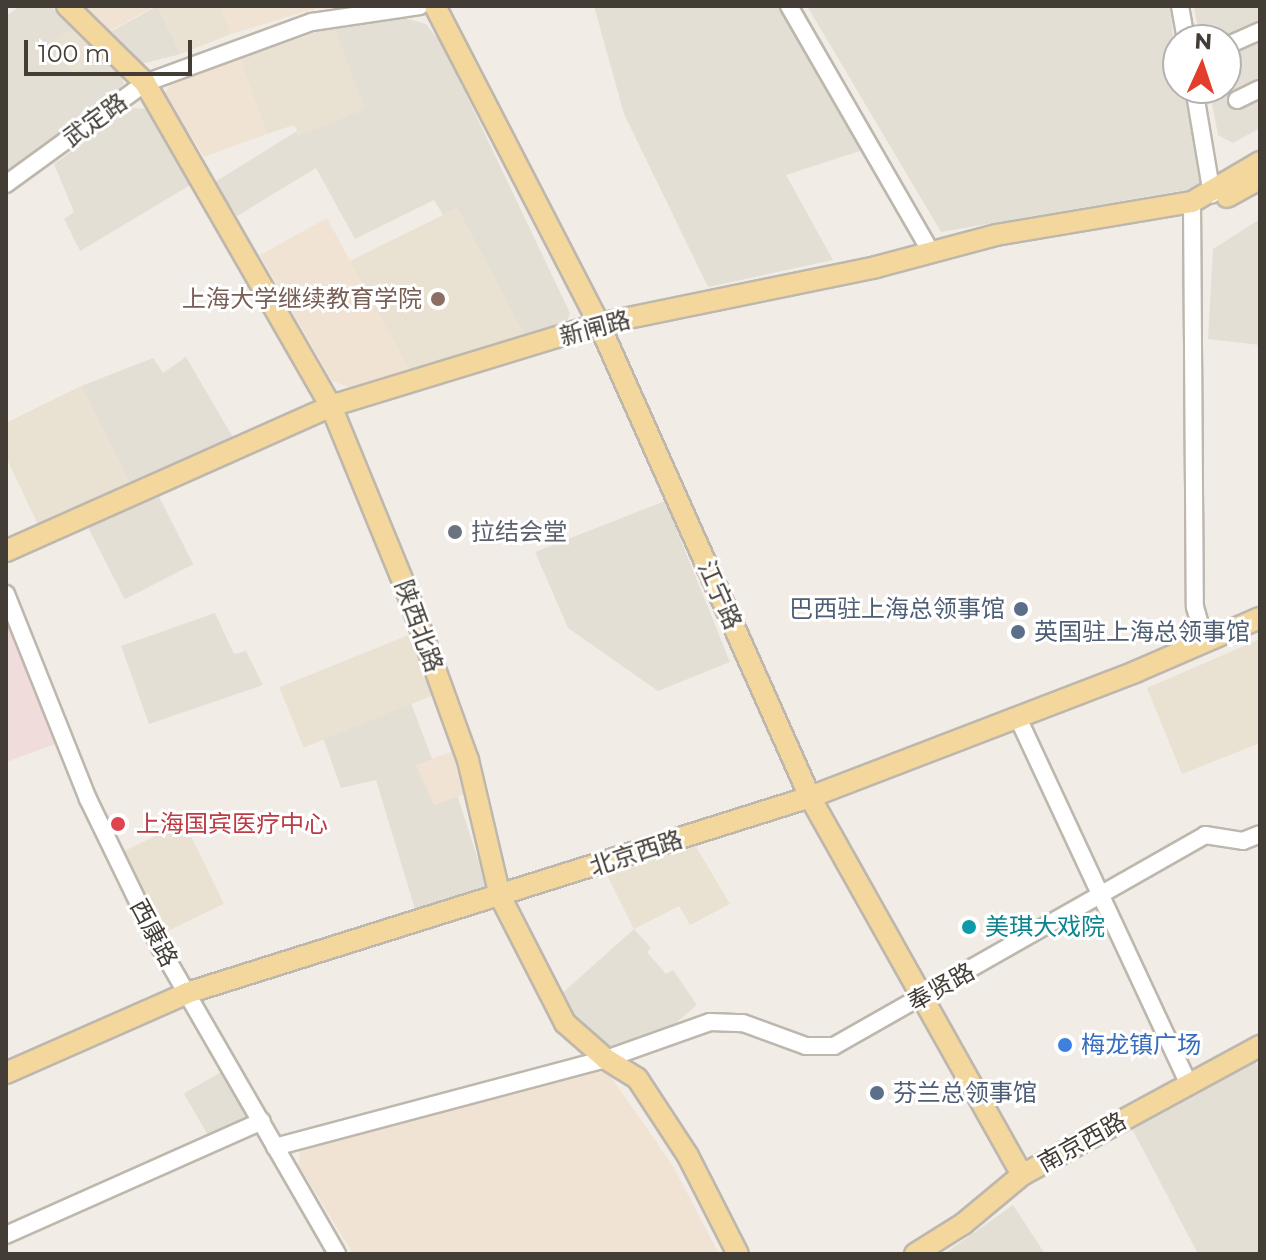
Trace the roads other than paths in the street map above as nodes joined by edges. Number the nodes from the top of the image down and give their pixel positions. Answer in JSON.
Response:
{"nodes":[{"id":1,"x":67,"y":6,"type":"edge"},
{"id":2,"x":420,"y":6,"type":"edge"},
{"id":3,"x":435,"y":6,"type":"edge"},
{"id":4,"x":789,"y":6,"type":"edge"},
{"id":5,"x":145,"y":83,"type":"junction"},
{"id":6,"x":1197,"y":104,"type":"edge"},
{"id":7,"x":1260,"y":162,"type":"edge"},
{"id":8,"x":1260,"y":179,"type":"edge"},
{"id":9,"x":6,"y":184,"type":"edge"},
{"id":10,"x":1212,"y":194,"type":"junction"},
{"id":11,"x":1192,"y":202,"type":"junction"},
{"id":12,"x":930,"y":250,"type":"junction"},
{"id":13,"x":599,"y":324,"type":"junction"},
{"id":14,"x":331,"y":406,"type":"junction"},
{"id":15,"x":6,"y":551,"type":"edge"},
{"id":16,"x":6,"y":594,"type":"edge"},
{"id":17,"x":1260,"y":618,"type":"edge"},
{"id":18,"x":1205,"y":641,"type":"junction"},
{"id":19,"x":1018,"y":718,"type":"junction"},
{"id":20,"x":810,"y":797,"type":"junction"},
{"id":21,"x":1260,"y":834,"type":"edge"},
{"id":22,"x":500,"y":896,"type":"junction"},
{"id":23,"x":1099,"y":897,"type":"junction"},
{"id":24,"x":187,"y":993,"type":"junction"},
{"id":25,"x":923,"y":998,"type":"junction"},
{"id":26,"x":1260,"y":1046,"type":"edge"},
{"id":27,"x":606,"y":1059,"type":"junction"},
{"id":28,"x":6,"y":1073,"type":"edge"},
{"id":29,"x":1189,"y":1084,"type":"junction"},
{"id":30,"x":262,"y":1121,"type":"junction"},
{"id":31,"x":275,"y":1147,"type":"junction"},
{"id":32,"x":1022,"y":1175,"type":"junction"},
{"id":33,"x":6,"y":1235,"type":"edge"},
{"id":34,"x":337,"y":1254,"type":"edge"},
{"id":35,"x":738,"y":1254,"type":"edge"},
{"id":36,"x":915,"y":1254,"type":"edge"}],
"edges":[{"from":1,"to":5,"type":"main road","name":"陕西北路"},
{"from":2,"to":5,"type":"street","name":"武定路"},
{"from":3,"to":13,"type":"main road","name":"江宁路"},
{"from":4,"to":12,"type":"street"},
{"from":5,"to":9,"type":"street","name":"武定路"},
{"from":5,"to":14,"type":"main road","name":"陕西北路"},
{"from":6,"to":10,"type":"street"},
{"from":7,"to":10,"type":"main road","name":"新闸路"},
{"from":8,"to":10,"type":"main road","name":"新闸路"},
{"from":10,"to":11,"type":"main road","name":"新闸路"},
{"from":11,"to":12,"type":"main road","name":"新闸路"},
{"from":11,"to":18,"type":"street"},
{"from":12,"to":13,"type":"main road","name":"新闸路"},
{"from":13,"to":14,"type":"main road","name":"新闸路"},
{"from":13,"to":20,"type":"main road","name":"江宁路"},
{"from":14,"to":15,"type":"main road","name":"新闸路"},
{"from":14,"to":22,"type":"main road","name":"陕西北路"},
{"from":16,"to":24,"type":"street","name":"西康路"},
{"from":17,"to":18,"type":"main road","name":"北京西路"},
{"from":18,"to":19,"type":"main road","name":"北京西路"},
{"from":19,"to":20,"type":"main road","name":"北京西路"},
{"from":19,"to":23,"type":"street"},
{"from":20,"to":22,"type":"main road","name":"北京西路"},
{"from":20,"to":25,"type":"main road","name":"江宁路"},
{"from":21,"to":23,"type":"street","name":"奉贤路"},
{"from":22,"to":24,"type":"main road","name":"北京西路"},
{"from":22,"to":27,"type":"main road","name":"陕西北路"},
{"from":23,"to":25,"type":"street","name":"奉贤路"},
{"from":23,"to":29,"type":"street"},
{"from":24,"to":28,"type":"main road","name":"北京西路"},
{"from":24,"to":30,"type":"street","name":"西康路"},
{"from":25,"to":27,"type":"street","name":"奉贤路"},
{"from":25,"to":32,"type":"main road","name":"江宁路"},
{"from":26,"to":29,"type":"main road","name":"南京西路"},
{"from":27,"to":31,"type":"street","name":"奉贤路"},
{"from":27,"to":35,"type":"main road","name":"陕西北路"},
{"from":29,"to":32,"type":"main road","name":"南京西路"},
{"from":30,"to":31,"type":"street","name":"西康路"},
{"from":30,"to":33,"type":"street"},
{"from":31,"to":34,"type":"street","name":"西康路"},
{"from":32,"to":36,"type":"main road","name":"南京西路"}]}
